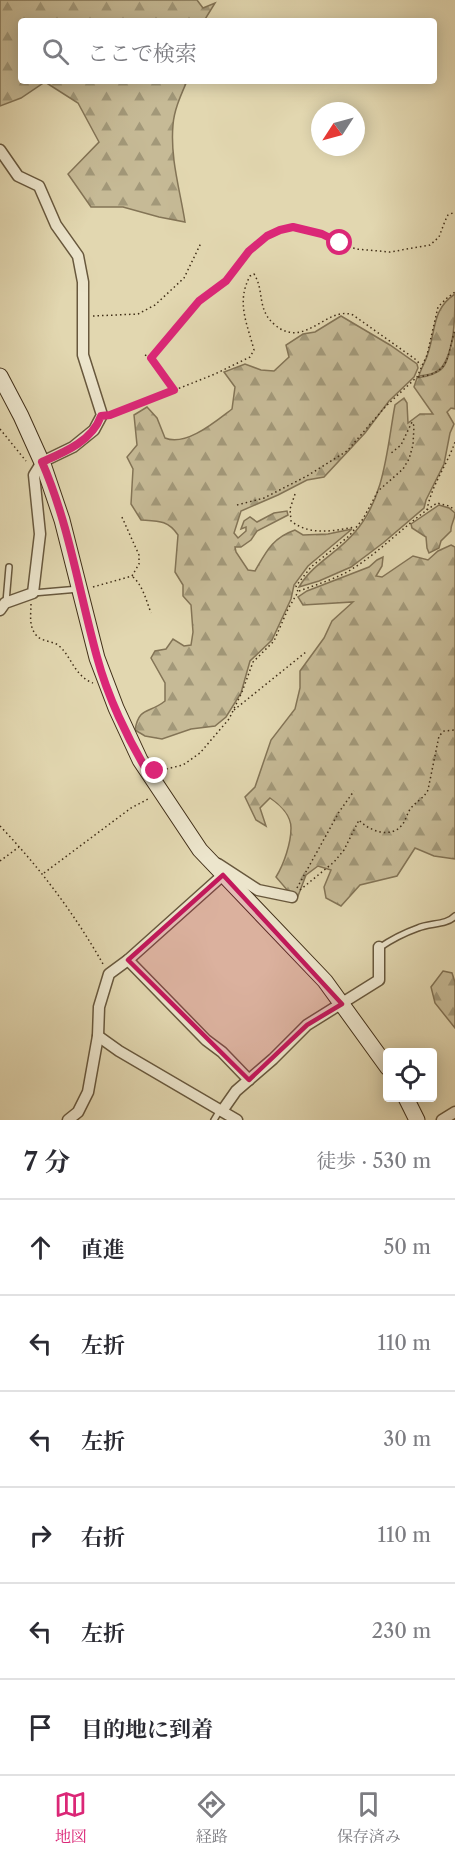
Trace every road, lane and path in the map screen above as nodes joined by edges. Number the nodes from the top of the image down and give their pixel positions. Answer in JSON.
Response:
{"nodes":[{"id":1,"x":0,"y":150,"type":"edge"},
{"id":2,"x":455,"y":212,"type":"edge"},
{"id":3,"x":201,"y":243,"type":"dead end"},
{"id":4,"x":455,"y":292,"type":"edge"},
{"id":5,"x":83,"y":316,"type":"junction"},
{"id":6,"x":455,"y":330,"type":"edge"},
{"id":7,"x":145,"y":355,"type":"dead end"},
{"id":8,"x":151,"y":358,"type":"junction"},
{"id":9,"x":421,"y":365,"type":"junction"},
{"id":10,"x":0,"y":376,"type":"edge"},
{"id":11,"x":417,"y":377,"type":"junction"},
{"id":12,"x":174,"y":390,"type":"junction"},
{"id":13,"x":101,"y":416,"type":"junction"},
{"id":14,"x":0,"y":429,"type":"edge"},
{"id":15,"x":455,"y":442,"type":"edge"},
{"id":16,"x":390,"y":454,"type":"dead end"},
{"id":17,"x":39,"y":466,"type":"junction"},
{"id":18,"x":295,"y":494,"type":"dead end"},
{"id":19,"x":237,"y":505,"type":"dead end"},
{"id":20,"x":427,"y":510,"type":"junction"},
{"id":21,"x":455,"y":510,"type":"edge"},
{"id":22,"x":121,"y":515,"type":"dead end"},
{"id":23,"x":356,"y":527,"type":"junction"},
{"id":24,"x":9,"y":567,"type":"dead end"},
{"id":25,"x":132,"y":576,"type":"junction"},
{"id":26,"x":81,"y":589,"type":"junction"},
{"id":27,"x":298,"y":592,"type":"junction"},
{"id":28,"x":32,"y":594,"type":"junction"},
{"id":29,"x":2,"y":604,"type":"edge"},
{"id":30,"x":151,"y":613,"type":"dead end"},
{"id":31,"x":306,"y":652,"type":"dead end"},
{"id":32,"x":105,"y":680,"type":"junction"},
{"id":33,"x":232,"y":712,"type":"junction"},
{"id":34,"x":455,"y":730,"type":"edge"},
{"id":35,"x":149,"y":774,"type":"junction"},
{"id":36,"x":354,"y":791,"type":"dead end"},
{"id":37,"x":153,"y":796,"type":"dead end"},
{"id":38,"x":0,"y":825,"type":"edge"},
{"id":39,"x":20,"y":846,"type":"junction"},
{"id":40,"x":207,"y":858,"type":"junction"},
{"id":41,"x":0,"y":861,"type":"edge"},
{"id":42,"x":43,"y":874,"type":"junction"},
{"id":43,"x":223,"y":876,"type":"junction"},
{"id":44,"x":292,"y":897,"type":"junction"},
{"id":45,"x":455,"y":916,"type":"edge"},
{"id":46,"x":379,"y":947,"type":"joint"},
{"id":47,"x":128,"y":960,"type":"junction"},
{"id":48,"x":109,"y":974,"type":"junction"},
{"id":49,"x":342,"y":1004,"type":"junction"},
{"id":50,"x":98,"y":1036,"type":"junction"},
{"id":51,"x":383,"y":1062,"type":"edge"},
{"id":52,"x":249,"y":1080,"type":"junction"},
{"id":53,"x":408,"y":1102,"type":"edge"},
{"id":54,"x":221,"y":1110,"type":"junction"},
{"id":55,"x":455,"y":1112,"type":"edge"},
{"id":56,"x":80,"y":1116,"type":"edge"},
{"id":57,"x":68,"y":1120,"type":"edge"},
{"id":58,"x":214,"y":1120,"type":"edge"},
{"id":59,"x":237,"y":1120,"type":"edge"},
{"id":60,"x":417,"y":1120,"type":"edge"},
{"id":61,"x":442,"y":1120,"type":"edge"}],
"edges":[{"from":1,"to":5,"type":"street"},
{"from":2,"to":8,"type":"path"},
{"from":3,"to":5,"type":"path"},
{"from":4,"to":9,"type":"path"},
{"from":5,"to":13,"type":"street"},
{"from":6,"to":11,"type":"path"},
{"from":7,"to":8,"type":"path"},
{"from":8,"to":12,"type":"path"},
{"from":9,"to":11,"type":"path"},
{"from":9,"to":12,"type":"path"},
{"from":10,"to":17,"type":"street"},
{"from":11,"to":19,"type":"path"},
{"from":12,"to":13,"type":"path"},
{"from":13,"to":17,"type":"street"},
{"from":14,"to":17,"type":"path"},
{"from":15,"to":20,"type":"path"},
{"from":16,"to":23,"type":"path"},
{"from":17,"to":26,"type":"street"},
{"from":17,"to":28,"type":"street"},
{"from":18,"to":23,"type":"path"},
{"from":20,"to":21,"type":"path"},
{"from":20,"to":27,"type":"path"},
{"from":22,"to":25,"type":"path"},
{"from":23,"to":27,"type":"path"},
{"from":24,"to":29,"type":"lane"},
{"from":25,"to":26,"type":"path"},
{"from":25,"to":30,"type":"path"},
{"from":26,"to":28,"type":"lane"},
{"from":26,"to":32,"type":"street"},
{"from":27,"to":33,"type":"path"},
{"from":28,"to":29,"type":"street"},
{"from":28,"to":32,"type":"path"},
{"from":31,"to":33,"type":"path"},
{"from":32,"to":35,"type":"street"},
{"from":33,"to":35,"type":"path"},
{"from":34,"to":44,"type":"path"},
{"from":35,"to":40,"type":"street"},
{"from":36,"to":44,"type":"path"},
{"from":37,"to":42,"type":"path"},
{"from":38,"to":39,"type":"path"},
{"from":39,"to":41,"type":"path"},
{"from":39,"to":42,"type":"path"},
{"from":40,"to":43,"type":"street"},
{"from":40,"to":44,"type":"street"},
{"from":42,"to":48,"type":"path"},
{"from":43,"to":47,"type":"street"},
{"from":43,"to":49,"type":"street"},
{"from":45,"to":46,"type":"lane"},
{"from":46,"to":49,"type":"street"},
{"from":47,"to":48,"type":"street"},
{"from":47,"to":52,"type":"street"},
{"from":48,"to":50,"type":"street"},
{"from":49,"to":51,"type":"street"},
{"from":49,"to":52,"type":"street"},
{"from":50,"to":54,"type":"street"},
{"from":50,"to":56,"type":"street"},
{"from":52,"to":54,"type":"street"},
{"from":53,"to":60,"type":"street"},
{"from":54,"to":58,"type":"lane"},
{"from":54,"to":59,"type":"street"},
{"from":55,"to":61,"type":"street"},
{"from":56,"to":57,"type":"street"}]}
